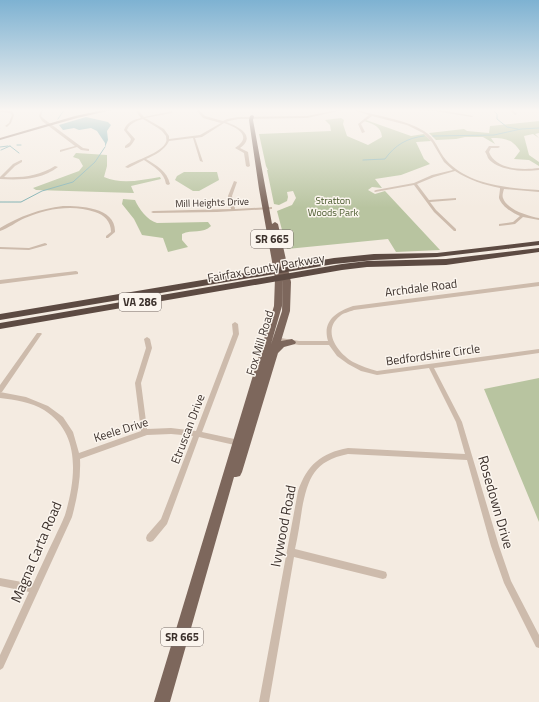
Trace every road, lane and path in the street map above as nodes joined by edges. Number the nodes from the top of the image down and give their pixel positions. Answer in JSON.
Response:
{"nodes":[{"id":1,"x":74,"y":143,"type":"edge"},
{"id":2,"x":131,"y":143,"type":"edge"},
{"id":3,"x":166,"y":143,"type":"edge"},
{"id":4,"x":196,"y":143,"type":"edge"},
{"id":5,"x":243,"y":143,"type":"edge"},
{"id":6,"x":255,"y":143,"type":"edge"},
{"id":7,"x":434,"y":143,"type":"edge"},
{"id":8,"x":78,"y":146,"type":"junction"},
{"id":9,"x":126,"y":147,"type":"dead end"},
{"id":10,"x":498,"y":147,"type":"dead end"},
{"id":11,"x":88,"y":150,"type":"dead end"},
{"id":12,"x":61,"y":151,"type":"dead end"},
{"id":13,"x":144,"y":158,"type":"junction"},
{"id":14,"x":21,"y":161,"type":"dead end"},
{"id":15,"x":202,"y":161,"type":"dead end"},
{"id":16,"x":248,"y":166,"type":"dead end"},
{"id":17,"x":56,"y":167,"type":"dead end"},
{"id":18,"x":127,"y":167,"type":"dead end"},
{"id":19,"x":539,"y":169,"type":"edge"},
{"id":20,"x":456,"y":170,"type":"junction"},
{"id":21,"x":0,"y":178,"type":"edge"},
{"id":22,"x":235,"y":182,"type":"dead end"},
{"id":23,"x":168,"y":184,"type":"dead end"},
{"id":24,"x":416,"y":184,"type":"junction"},
{"id":25,"x":502,"y":187,"type":"junction"},
{"id":26,"x":539,"y":190,"type":"edge"},
{"id":27,"x":376,"y":191,"type":"dead end"},
{"id":28,"x":455,"y":199,"type":"dead end"},
{"id":29,"x":427,"y":201,"type":"junction"},
{"id":30,"x":268,"y":208,"type":"junction"},
{"id":31,"x":233,"y":210,"type":"junction"},
{"id":32,"x":153,"y":212,"type":"dead end"},
{"id":33,"x":523,"y":215,"type":"junction"},
{"id":34,"x":539,"y":219,"type":"edge"},
{"id":35,"x":500,"y":225,"type":"dead end"},
{"id":36,"x":0,"y":230,"type":"edge"},
{"id":37,"x":455,"y":230,"type":"dead end"},
{"id":38,"x":108,"y":237,"type":"dead end"},
{"id":39,"x":539,"y":243,"type":"edge"},
{"id":40,"x":45,"y":244,"type":"dead end"},
{"id":41,"x":0,"y":248,"type":"edge"},
{"id":42,"x":539,"y":250,"type":"edge"},
{"id":43,"x":76,"y":273,"type":"dead end"},
{"id":44,"x":282,"y":274,"type":"junction"},
{"id":45,"x":0,"y":282,"type":"edge"},
{"id":46,"x":539,"y":284,"type":"edge"},
{"id":47,"x":0,"y":317,"type":"edge"},
{"id":48,"x":235,"y":324,"type":"dead end"},
{"id":49,"x":0,"y":326,"type":"edge"},
{"id":50,"x":39,"y":334,"type":"dead end"},
{"id":51,"x":147,"y":339,"type":"dead end"},
{"id":52,"x":274,"y":339,"type":"junction"},
{"id":53,"x":292,"y":342,"type":"junction"},
{"id":54,"x":330,"y":343,"type":"junction"},
{"id":55,"x":274,"y":351,"type":"junction"},
{"id":56,"x":539,"y":351,"type":"edge"},
{"id":57,"x":431,"y":367,"type":"junction"},
{"id":58,"x":0,"y":390,"type":"edge"},
{"id":59,"x":0,"y":395,"type":"edge"},
{"id":60,"x":144,"y":433,"type":"junction"},
{"id":61,"x":198,"y":434,"type":"junction"},
{"id":62,"x":241,"y":443,"type":"junction"},
{"id":63,"x":77,"y":457,"type":"junction"},
{"id":64,"x":469,"y":457,"type":"junction"},
{"id":65,"x":150,"y":538,"type":"dead end"},
{"id":66,"x":291,"y":552,"type":"junction"},
{"id":67,"x":383,"y":575,"type":"dead end"},
{"id":68,"x":0,"y":582,"type":"edge"},
{"id":69,"x":35,"y":589,"type":"junction"},
{"id":70,"x":539,"y":644,"type":"edge"},
{"id":71,"x":0,"y":665,"type":"edge"},
{"id":72,"x":162,"y":702,"type":"edge"},
{"id":73,"x":264,"y":702,"type":"edge"}],
"edges":[{"from":1,"to":8,"type":"street"},
{"from":2,"to":9,"type":"street"},
{"from":3,"to":13,"type":"street"},
{"from":4,"to":15,"type":"street"},
{"from":5,"to":16,"type":"street"},
{"from":6,"to":30,"type":"main road","name":"Fox Mill Road","number":"SR 665"},
{"from":7,"to":20,"type":"street"},
{"from":8,"to":11,"type":"street"},
{"from":8,"to":12,"type":"street"},
{"from":10,"to":19,"type":"street"},
{"from":13,"to":18,"type":"street"},
{"from":13,"to":23,"type":"street"},
{"from":14,"to":21,"type":"street"},
{"from":17,"to":21,"type":"street"},
{"from":20,"to":24,"type":"street"},
{"from":20,"to":25,"type":"street"},
{"from":22,"to":31,"type":"street"},
{"from":24,"to":27,"type":"street"},
{"from":24,"to":29,"type":"street"},
{"from":25,"to":26,"type":"street"},
{"from":25,"to":33,"type":"street"},
{"from":28,"to":29,"type":"street"},
{"from":29,"to":37,"type":"street"},
{"from":30,"to":31,"type":"street","name":"Mill Heights Drive"},
{"from":30,"to":44,"type":"main road","name":"Fox Mill Road","number":"SR 665"},
{"from":31,"to":32,"type":"street","name":"Mill Heights Drive"},
{"from":33,"to":34,"type":"street"},
{"from":33,"to":35,"type":"street"},
{"from":36,"to":38,"type":"street"},
{"from":39,"to":44,"type":"highway","name":"Fairfax County Parkway","number":"VA 286"},
{"from":40,"to":41,"type":"street"},
{"from":42,"to":44,"type":"highway","name":"Fairfax County Parkway","number":"VA 286"},
{"from":43,"to":45,"type":"street"},
{"from":44,"to":47,"type":"highway","name":"Fairfax County Parkway","number":"VA 286"},
{"from":44,"to":49,"type":"highway","name":"Fairfax County Parkway","number":"VA 286"},
{"from":44,"to":52,"type":"main road","name":"Fox Mill Road","number":"SR 665"},
{"from":46,"to":54,"type":"street","name":"Archdale Road"},
{"from":48,"to":61,"type":"street","name":"Etruscan Drive"},
{"from":50,"to":58,"type":"street"},
{"from":51,"to":60,"type":"street"},
{"from":52,"to":53,"type":"street"},
{"from":52,"to":55,"type":"main road","name":"Fox Mill Road","number":"SR 665"},
{"from":52,"to":62,"type":"main road","name":"Fox Mill Road","number":"SR 665"},
{"from":53,"to":54,"type":"street"},
{"from":53,"to":55,"type":"main road"},
{"from":54,"to":57,"type":"street","name":"Bedfordshire Circle"},
{"from":55,"to":62,"type":"main road","name":"Fox Mill Road","number":"SR 665"},
{"from":56,"to":57,"type":"street","name":"Bedfordshire Circle"},
{"from":57,"to":64,"type":"street","name":"Rosedown Drive"},
{"from":59,"to":63,"type":"street","name":"Magna Carta Road"},
{"from":60,"to":61,"type":"street","name":"Keele Drive"},
{"from":60,"to":63,"type":"street","name":"Keele Drive"},
{"from":61,"to":62,"type":"street","name":"Keele Drive"},
{"from":61,"to":65,"type":"street","name":"Etruscan Drive"},
{"from":62,"to":72,"type":"main road","name":"Fox Mill Road","number":"SR 665"},
{"from":63,"to":69,"type":"street","name":"Magna Carta Road"},
{"from":64,"to":66,"type":"street","name":"Ivywood Road"},
{"from":64,"to":70,"type":"street","name":"Rosedown Drive"},
{"from":66,"to":67,"type":"street"},
{"from":66,"to":73,"type":"street","name":"Ivywood Road"},
{"from":68,"to":69,"type":"street"},
{"from":69,"to":71,"type":"street","name":"Magna Carta Road"}]}
